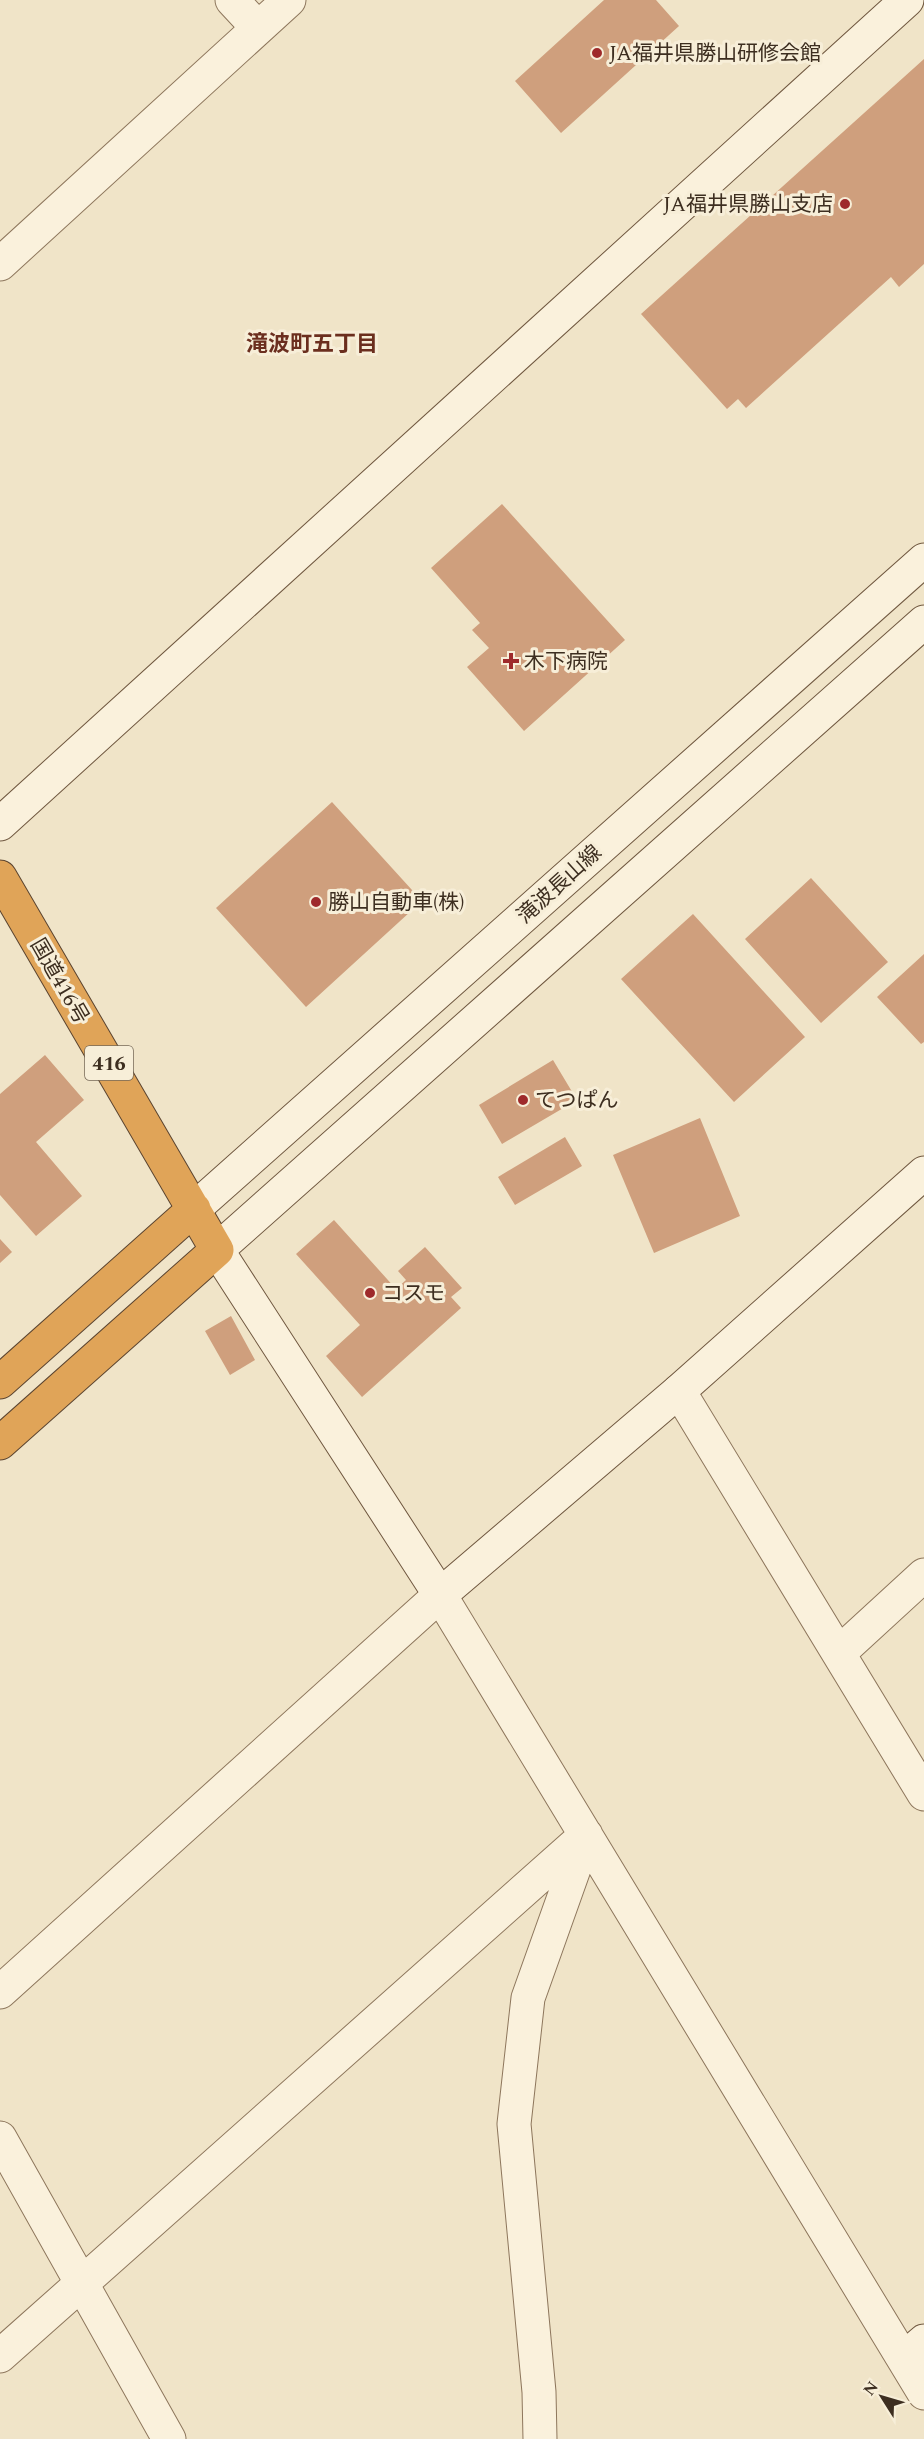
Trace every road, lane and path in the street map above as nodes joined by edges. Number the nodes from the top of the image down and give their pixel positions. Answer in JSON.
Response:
{"nodes":[{"id":1,"x":232,"y":0,"type":"edge"},
{"id":2,"x":289,"y":0,"type":"edge"},
{"id":3,"x":906,"y":0,"type":"edge"},
{"id":4,"x":258,"y":28,"type":"junction"},
{"id":5,"x":0,"y":264,"type":"edge"},
{"id":6,"x":924,"y":560,"type":"edge"},
{"id":7,"x":924,"y":622,"type":"edge"},
{"id":8,"x":0,"y":824,"type":"edge"},
{"id":9,"x":0,"y":877,"type":"edge"},
{"id":10,"x":924,"y":1173,"type":"edge"},
{"id":11,"x":194,"y":1209,"type":"junction"},
{"id":12,"x":217,"y":1250,"type":"junction"},
{"id":13,"x":0,"y":1382,"type":"edge"},
{"id":14,"x":679,"y":1391,"type":"junction"},
{"id":15,"x":0,"y":1443,"type":"edge"},
{"id":16,"x":924,"y":1575,"type":"edge"},
{"id":17,"x":440,"y":1595,"type":"junction"},
{"id":18,"x":839,"y":1653,"type":"junction"},
{"id":19,"x":924,"y":1794,"type":"edge"},
{"id":20,"x":586,"y":1835,"type":"junction"},
{"id":21,"x":0,"y":1992,"type":"edge"},
{"id":22,"x":0,"y":2138,"type":"edge"},
{"id":23,"x":81,"y":2283,"type":"junction"},
{"id":24,"x":914,"y":2349,"type":"edge"},
{"id":25,"x":0,"y":2356,"type":"edge"},
{"id":26,"x":924,"y":2393,"type":"edge"},
{"id":27,"x":169,"y":2439,"type":"edge"},
{"id":28,"x":540,"y":2439,"type":"edge"}],
"edges":[{"from":1,"to":4,"type":"street"},
{"from":2,"to":4,"type":"street"},
{"from":3,"to":8,"type":"street"},
{"from":4,"to":5,"type":"street"},
{"from":6,"to":11,"type":"street","name":"滝波長山線"},
{"from":7,"to":12,"type":"street"},
{"from":9,"to":11,"type":"highway","name":"国道416号","number":"416"},
{"from":10,"to":14,"type":"street"},
{"from":11,"to":12,"type":"highway","name":"国道416号","number":"416"},
{"from":11,"to":13,"type":"highway"},
{"from":12,"to":15,"type":"highway"},
{"from":12,"to":17,"type":"street"},
{"from":14,"to":17,"type":"street"},
{"from":14,"to":18,"type":"street"},
{"from":16,"to":18,"type":"street"},
{"from":17,"to":20,"type":"street"},
{"from":17,"to":21,"type":"street"},
{"from":18,"to":19,"type":"street"},
{"from":20,"to":23,"type":"street"},
{"from":20,"to":24,"type":"street"},
{"from":20,"to":28,"type":"street"},
{"from":22,"to":23,"type":"street"},
{"from":23,"to":25,"type":"street"},
{"from":23,"to":27,"type":"street"},
{"from":24,"to":26,"type":"street"}]}
